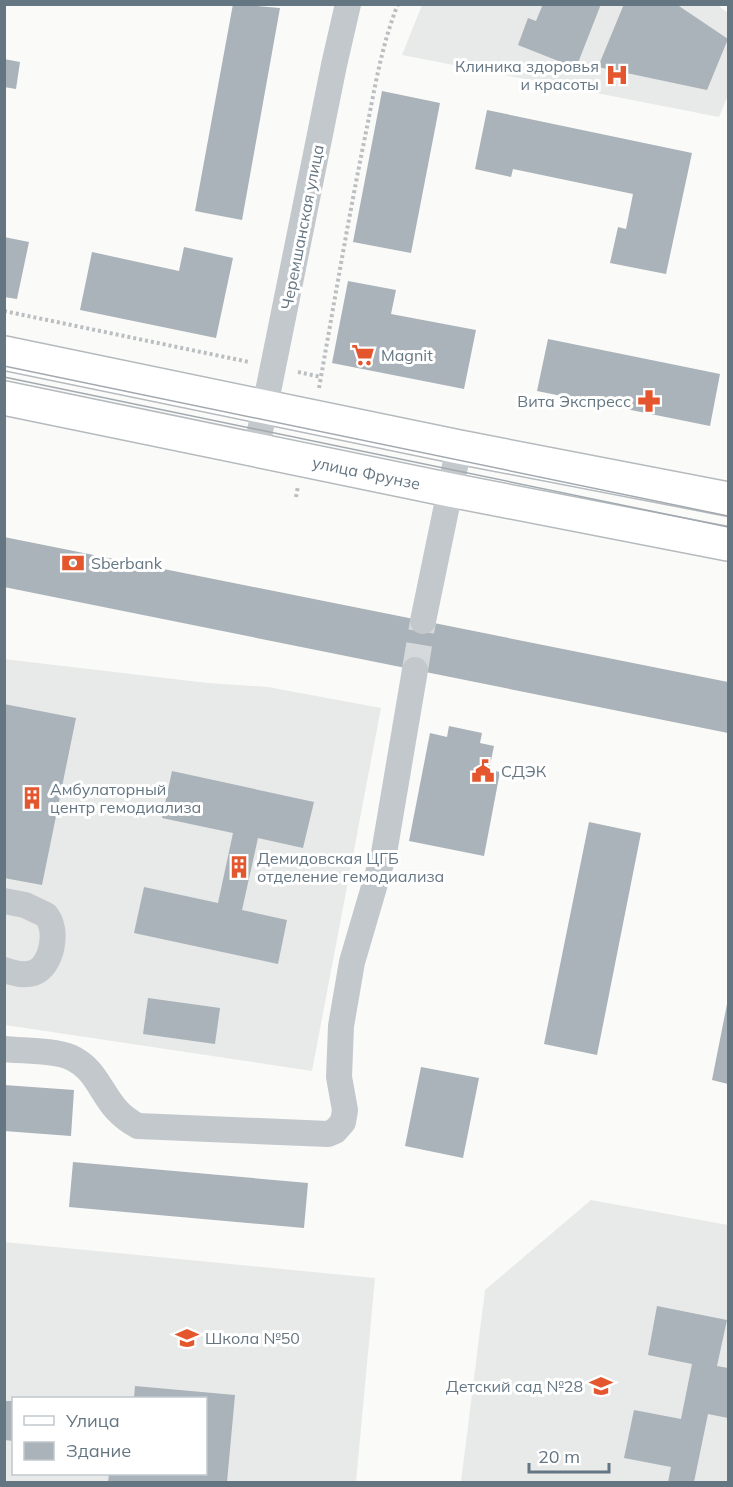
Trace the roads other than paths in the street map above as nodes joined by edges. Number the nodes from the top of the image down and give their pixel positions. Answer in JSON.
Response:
{"nodes":[{"id":1,"x":348,"y":4,"type":"edge"},
{"id":2,"x":4,"y":353,"type":"edge"},
{"id":3,"x":4,"y":399,"type":"edge"},
{"id":4,"x":265,"y":408,"type":"junction"},
{"id":5,"x":459,"y":447,"type":"junction"},
{"id":6,"x":256,"y":451,"type":"junction"},
{"id":7,"x":450,"y":490,"type":"junction"},
{"id":8,"x":729,"y":499,"type":"edge"},
{"id":9,"x":729,"y":544,"type":"edge"},
{"id":10,"x":423,"y":621,"type":"tunnel mouth"},
{"id":11,"x":415,"y":670,"type":"tunnel mouth"},
{"id":12,"x":4,"y":902,"type":"edge"},
{"id":13,"x":4,"y":970,"type":"edge"},
{"id":14,"x":4,"y":1049,"type":"edge"}],
"edges":[{"from":1,"to":4,"type":"street","name":"Черемшанская улица"},
{"from":2,"to":4,"type":"main road"},
{"from":3,"to":6,"type":"main road","name":"улица Фрунзе"},
{"from":4,"to":5,"type":"main road"},
{"from":4,"to":6,"type":"street","name":"Черемшанская улица"},
{"from":5,"to":7,"type":"street"},
{"from":5,"to":8,"type":"main road"},
{"from":6,"to":7,"type":"main road","name":"улица Фрунзе"},
{"from":7,"to":9,"type":"main road","name":"улица Фрунзе"},
{"from":7,"to":10,"type":"street"},
{"from":11,"to":14,"type":"street"},
{"from":12,"to":13,"type":"street"}]}
